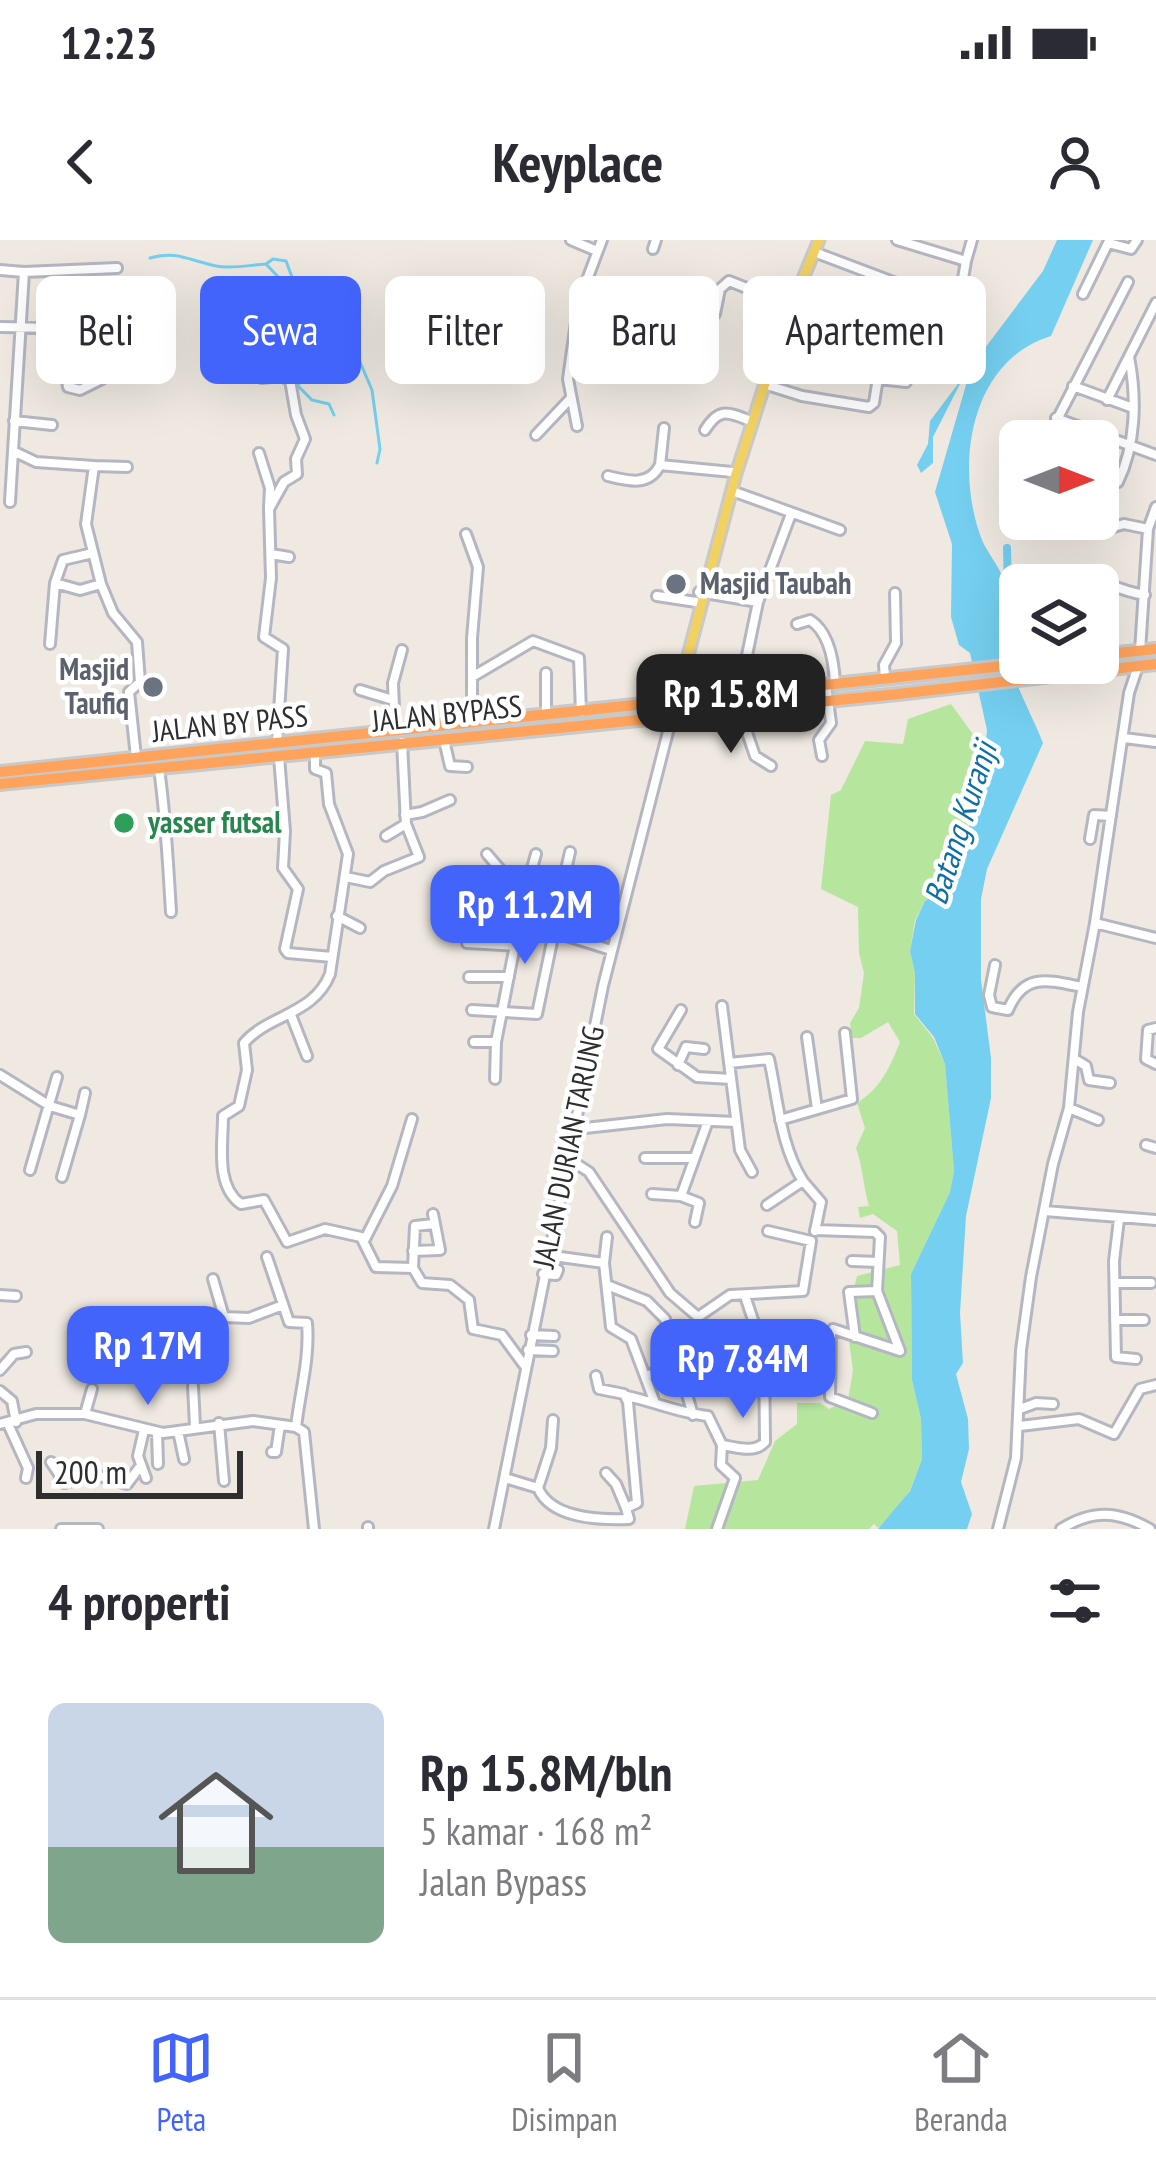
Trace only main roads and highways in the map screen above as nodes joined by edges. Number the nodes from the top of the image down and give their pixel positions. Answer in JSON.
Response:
{"nodes":[{"id":1,"x":815,"y":244,"type":"edge"},
{"id":2,"x":699,"y":596,"type":"junction"},
{"id":3,"x":1156,"y":649,"type":"edge"},
{"id":4,"x":1119,"y":653,"type":"edge"},
{"id":5,"x":1156,"y":664,"type":"edge"},
{"id":6,"x":999,"y":666,"type":"edge"},
{"id":7,"x":739,"y":700,"type":"junction"},
{"id":8,"x":673,"y":701,"type":"junction"},
{"id":9,"x":672,"y":716,"type":"junction"},
{"id":10,"x":468,"y":728,"type":"junction"},
{"id":11,"x":404,"y":738,"type":"junction"},
{"id":12,"x":278,"y":750,"type":"junction"},
{"id":13,"x":251,"y":752,"type":"junction"},
{"id":14,"x":0,"y":772,"type":"edge"},
{"id":15,"x":0,"y":784,"type":"edge"}],
"edges":[{"from":1,"to":2,"type":"main road"},
{"from":1,"to":2,"type":"main road"},
{"from":2,"to":8,"type":"main road","name":"JALAN DURIAN TARUNG"},
{"from":3,"to":4,"type":"highway"},
{"from":5,"to":7,"type":"highway","name":"JALAN BYPASS"},
{"from":6,"to":7,"type":"highway","name":"JALAN BY PASS"},
{"from":7,"to":8,"type":"highway","name":"JALAN BY PASS"},
{"from":7,"to":9,"type":"highway","name":"JALAN BYPASS"},
{"from":8,"to":9,"type":"main road","name":"JALAN DURIAN TARUNG"},
{"from":8,"to":10,"type":"highway","name":"JALAN BY PASS"},
{"from":9,"to":10,"type":"highway","name":"JALAN BYPASS"},
{"from":10,"to":11,"type":"highway","name":"JALAN BY PASS"},
{"from":10,"to":11,"type":"highway","name":"JALAN BYPASS"},
{"from":11,"to":12,"type":"highway","name":"JALAN BY PASS"},
{"from":11,"to":12,"type":"highway","name":"JALAN BYPASS"},
{"from":12,"to":13,"type":"highway","name":"JALAN BYPASS"},
{"from":13,"to":14,"type":"highway","name":"JALAN BY PASS"},
{"from":13,"to":15,"type":"highway","name":"JALAN BYPASS"}]}
